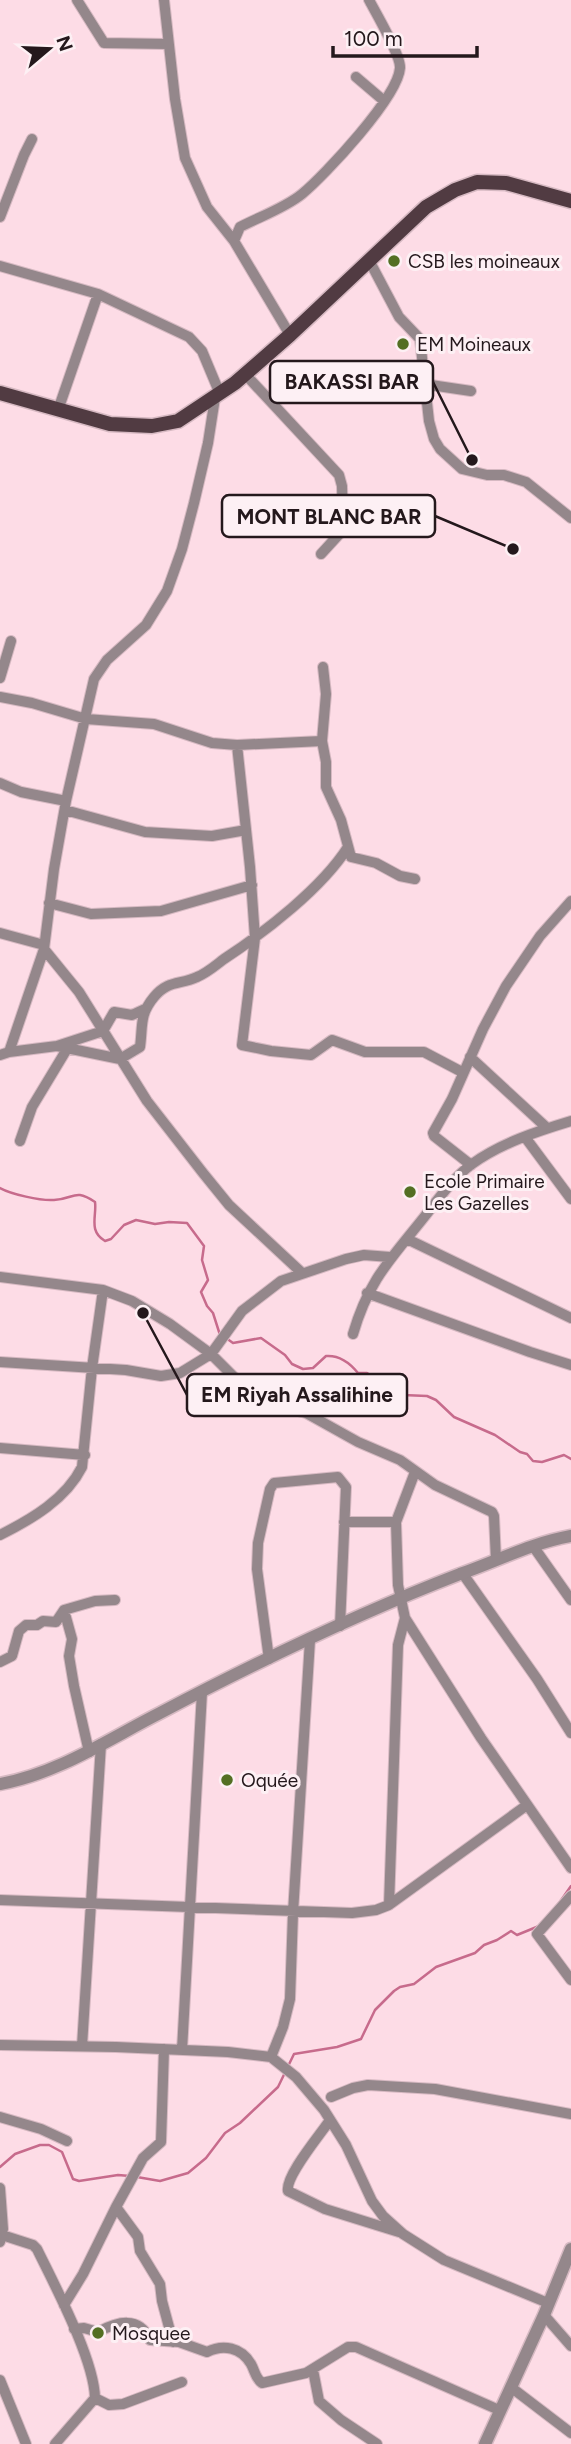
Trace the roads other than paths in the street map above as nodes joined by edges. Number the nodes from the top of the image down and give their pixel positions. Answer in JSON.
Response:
{"nodes":[{"id":1,"x":77,"y":0,"type":"edge"},
{"id":2,"x":163,"y":0,"type":"edge"},
{"id":3,"x":369,"y":0,"type":"edge"},
{"id":4,"x":168,"y":44,"type":"junction"},
{"id":5,"x":356,"y":77,"type":"dead end"},
{"id":6,"x":383,"y":100,"type":"junction"},
{"id":7,"x":32,"y":139,"type":"dead end"},
{"id":8,"x":571,"y":201,"type":"edge"},
{"id":9,"x":0,"y":218,"type":"edge"},
{"id":10,"x":234,"y":242,"type":"junction"},
{"id":11,"x":370,"y":262,"type":"junction"},
{"id":12,"x":0,"y":266,"type":"edge"},
{"id":13,"x":98,"y":295,"type":"junction"},
{"id":14,"x":290,"y":335,"type":"junction"},
{"id":15,"x":245,"y":374,"type":"junction"},
{"id":16,"x":424,"y":384,"type":"junction"},
{"id":17,"x":471,"y":391,"type":"dead end"},
{"id":18,"x":0,"y":393,"type":"edge"},
{"id":19,"x":217,"y":396,"type":"junction"},
{"id":20,"x":58,"y":410,"type":"junction"},
{"id":21,"x":571,"y":518,"type":"edge"},
{"id":22,"x":321,"y":554,"type":"dead end"},
{"id":23,"x":10,"y":641,"type":"dead end"},
{"id":24,"x":323,"y":667,"type":"dead end"},
{"id":25,"x":0,"y":678,"type":"edge"},
{"id":26,"x":0,"y":696,"type":"edge"},
{"id":27,"x":86,"y":719,"type":"junction"},
{"id":28,"x":322,"y":741,"type":"junction"},
{"id":29,"x":237,"y":745,"type":"junction"},
{"id":30,"x":0,"y":783,"type":"edge"},
{"id":31,"x":66,"y":805,"type":"junction"},
{"id":32,"x":246,"y":830,"type":"junction"},
{"id":33,"x":348,"y":847,"type":"junction"},
{"id":34,"x":415,"y":879,"type":"dead end"},
{"id":35,"x":252,"y":886,"type":"junction"},
{"id":36,"x":571,"y":901,"type":"edge"},
{"id":37,"x":49,"y":903,"type":"junction"},
{"id":38,"x":0,"y":933,"type":"edge"},
{"id":39,"x":255,"y":938,"type":"junction"},
{"id":40,"x":44,"y":947,"type":"junction"},
{"id":41,"x":145,"y":1009,"type":"junction"},
{"id":42,"x":103,"y":1031,"type":"junction"},
{"id":43,"x":62,"y":1048,"type":"junction"},
{"id":44,"x":4,"y":1054,"type":"edge"},
{"id":45,"x":470,"y":1057,"type":"junction"},
{"id":46,"x":120,"y":1059,"type":"junction"},
{"id":47,"x":462,"y":1073,"type":"junction"},
{"id":48,"x":571,"y":1121,"type":"edge"},
{"id":49,"x":547,"y":1128,"type":"junction"},
{"id":50,"x":525,"y":1137,"type":"junction"},
{"id":51,"x":20,"y":1141,"type":"dead end"},
{"id":52,"x":471,"y":1165,"type":"junction"},
{"id":53,"x":571,"y":1199,"type":"edge"},
{"id":54,"x":407,"y":1239,"type":"junction"},
{"id":55,"x":390,"y":1257,"type":"junction"},
{"id":56,"x":302,"y":1273,"type":"junction"},
{"id":57,"x":0,"y":1277,"type":"edge"},
{"id":58,"x":103,"y":1290,"type":"junction"},
{"id":59,"x":367,"y":1293,"type":"junction"},
{"id":60,"x":571,"y":1318,"type":"edge"},
{"id":61,"x":353,"y":1335,"type":"dead end"},
{"id":62,"x":211,"y":1354,"type":"junction"},
{"id":63,"x":0,"y":1362,"type":"edge"},
{"id":64,"x":571,"y":1365,"type":"edge"},
{"id":65,"x":92,"y":1368,"type":"junction"},
{"id":66,"x":0,"y":1448,"type":"edge"},
{"id":67,"x":85,"y":1455,"type":"junction"},
{"id":68,"x":415,"y":1472,"type":"junction"},
{"id":69,"x":344,"y":1522,"type":"junction"},
{"id":70,"x":396,"y":1522,"type":"junction"},
{"id":71,"x":0,"y":1535,"type":"edge"},
{"id":72,"x":571,"y":1536,"type":"edge"},
{"id":73,"x":533,"y":1546,"type":"junction"},
{"id":74,"x":496,"y":1560,"type":"junction"},
{"id":75,"x":463,"y":1574,"type":"junction"},
{"id":76,"x":401,"y":1599,"type":"junction"},
{"id":77,"x":115,"y":1600,"type":"dead end"},
{"id":78,"x":571,"y":1600,"type":"edge"},
{"id":79,"x":64,"y":1610,"type":"junction"},
{"id":80,"x":405,"y":1618,"type":"junction"},
{"id":81,"x":340,"y":1626,"type":"junction"},
{"id":82,"x":310,"y":1640,"type":"junction"},
{"id":83,"x":269,"y":1659,"type":"junction"},
{"id":84,"x":0,"y":1662,"type":"edge"},
{"id":85,"x":202,"y":1692,"type":"junction"},
{"id":86,"x":571,"y":1733,"type":"edge"},
{"id":87,"x":101,"y":1744,"type":"junction"},
{"id":88,"x":89,"y":1752,"type":"junction"},
{"id":89,"x":0,"y":1784,"type":"edge"},
{"id":90,"x":0,"y":1792,"type":"edge"},
{"id":91,"x":527,"y":1805,"type":"junction"},
{"id":92,"x":571,"y":1868,"type":"edge"},
{"id":93,"x":571,"y":1896,"type":"edge"},
{"id":94,"x":0,"y":1900,"type":"edge"},
{"id":95,"x":90,"y":1903,"type":"junction"},
{"id":96,"x":389,"y":1905,"type":"junction"},
{"id":97,"x":191,"y":1908,"type":"junction"},
{"id":98,"x":293,"y":1913,"type":"junction"},
{"id":99,"x":571,"y":1980,"type":"edge"},
{"id":100,"x":0,"y":2045,"type":"edge"},
{"id":101,"x":82,"y":2046,"type":"junction"},
{"id":102,"x":164,"y":2049,"type":"junction"},
{"id":103,"x":182,"y":2050,"type":"junction"},
{"id":104,"x":274,"y":2059,"type":"junction"},
{"id":105,"x":309,"y":2091,"type":"junction"},
{"id":106,"x":331,"y":2097,"type":"junction"},
{"id":107,"x":324,"y":2110,"type":"junction"},
{"id":108,"x":571,"y":2114,"type":"edge"},
{"id":109,"x":0,"y":2117,"type":"edge"},
{"id":110,"x":330,"y":2120,"type":"junction"},
{"id":111,"x":67,"y":2141,"type":"dead end"},
{"id":112,"x":0,"y":2188,"type":"edge"},
{"id":113,"x":116,"y":2207,"type":"junction"},
{"id":114,"x":403,"y":2234,"type":"junction"},
{"id":115,"x":1,"y":2238,"type":"edge"},
{"id":116,"x":571,"y":2249,"type":"edge"},
{"id":117,"x":64,"y":2305,"type":"junction"},
{"id":118,"x":546,"y":2309,"type":"junction"},
{"id":119,"x":74,"y":2329,"type":"junction"},
{"id":120,"x":173,"y":2342,"type":"junction"},
{"id":121,"x":571,"y":2346,"type":"edge"},
{"id":122,"x":313,"y":2370,"type":"junction"},
{"id":123,"x":0,"y":2380,"type":"edge"},
{"id":124,"x":182,"y":2382,"type":"dead end"},
{"id":125,"x":512,"y":2388,"type":"junction"},
{"id":126,"x":3,"y":2397,"type":"edge"},
{"id":127,"x":95,"y":2398,"type":"junction"},
{"id":128,"x":499,"y":2410,"type":"junction"},
{"id":129,"x":571,"y":2433,"type":"edge"},
{"id":130,"x":26,"y":2444,"type":"edge"},
{"id":131,"x":55,"y":2444,"type":"edge"},
{"id":132,"x":377,"y":2444,"type":"edge"},
{"id":133,"x":485,"y":2444,"type":"edge"}],
"edges":[{"from":1,"to":4,"type":"street"},
{"from":2,"to":4,"type":"street"},
{"from":3,"to":6,"type":"street"},
{"from":4,"to":10,"type":"street"},
{"from":5,"to":6,"type":"street"},
{"from":6,"to":10,"type":"street"},
{"from":7,"to":9,"type":"street"},
{"from":8,"to":11,"type":"main road"},
{"from":10,"to":14,"type":"street"},
{"from":11,"to":14,"type":"main road"},
{"from":11,"to":16,"type":"street"},
{"from":12,"to":13,"type":"street"},
{"from":13,"to":19,"type":"street"},
{"from":13,"to":20,"type":"street"},
{"from":14,"to":15,"type":"main road"},
{"from":15,"to":19,"type":"main road"},
{"from":15,"to":22,"type":"street"},
{"from":16,"to":17,"type":"street"},
{"from":16,"to":21,"type":"street"},
{"from":18,"to":20,"type":"main road"},
{"from":19,"to":20,"type":"main road"},
{"from":19,"to":27,"type":"street"},
{"from":23,"to":25,"type":"street"},
{"from":24,"to":28,"type":"street"},
{"from":26,"to":27,"type":"street"},
{"from":27,"to":29,"type":"street"},
{"from":27,"to":31,"type":"street"},
{"from":28,"to":29,"type":"street"},
{"from":28,"to":33,"type":"street"},
{"from":29,"to":32,"type":"street"},
{"from":30,"to":31,"type":"street"},
{"from":31,"to":32,"type":"street"},
{"from":31,"to":37,"type":"street"},
{"from":32,"to":35,"type":"street"},
{"from":33,"to":34,"type":"street"},
{"from":33,"to":39,"type":"street"},
{"from":35,"to":37,"type":"street"},
{"from":35,"to":39,"type":"street"},
{"from":36,"to":45,"type":"street"},
{"from":37,"to":40,"type":"street"},
{"from":38,"to":40,"type":"street"},
{"from":39,"to":41,"type":"street"},
{"from":39,"to":47,"type":"street"},
{"from":40,"to":42,"type":"street"},
{"from":40,"to":44,"type":"street"},
{"from":41,"to":42,"type":"street"},
{"from":41,"to":46,"type":"street"},
{"from":42,"to":43,"type":"street"},
{"from":42,"to":46,"type":"street"},
{"from":43,"to":44,"type":"street"},
{"from":43,"to":46,"type":"street"},
{"from":43,"to":51,"type":"street"},
{"from":45,"to":47,"type":"street"},
{"from":45,"to":49,"type":"street"},
{"from":46,"to":56,"type":"street"},
{"from":47,"to":52,"type":"street"},
{"from":48,"to":49,"type":"street"},
{"from":49,"to":50,"type":"street"},
{"from":50,"to":52,"type":"street"},
{"from":50,"to":53,"type":"street"},
{"from":52,"to":54,"type":"street"},
{"from":54,"to":55,"type":"street"},
{"from":54,"to":60,"type":"street"},
{"from":55,"to":56,"type":"street"},
{"from":55,"to":59,"type":"street"},
{"from":56,"to":62,"type":"street"},
{"from":57,"to":58,"type":"street"},
{"from":58,"to":62,"type":"street"},
{"from":58,"to":65,"type":"street"},
{"from":59,"to":61,"type":"street"},
{"from":59,"to":64,"type":"street"},
{"from":62,"to":65,"type":"street"},
{"from":62,"to":68,"type":"street"},
{"from":63,"to":65,"type":"street"},
{"from":65,"to":67,"type":"street"},
{"from":66,"to":67,"type":"street"},
{"from":67,"to":71,"type":"street"},
{"from":68,"to":70,"type":"street"},
{"from":68,"to":74,"type":"street"},
{"from":69,"to":70,"type":"street"},
{"from":69,"to":81,"type":"street"},
{"from":69,"to":83,"type":"street"},
{"from":70,"to":76,"type":"street"},
{"from":72,"to":73,"type":"street"},
{"from":73,"to":74,"type":"street"},
{"from":73,"to":78,"type":"street"},
{"from":74,"to":75,"type":"street"},
{"from":75,"to":76,"type":"street"},
{"from":75,"to":86,"type":"street"},
{"from":76,"to":80,"type":"street"},
{"from":76,"to":81,"type":"street"},
{"from":77,"to":79,"type":"street"},
{"from":79,"to":84,"type":"street"},
{"from":79,"to":88,"type":"street"},
{"from":80,"to":91,"type":"street"},
{"from":80,"to":96,"type":"street"},
{"from":81,"to":82,"type":"street"},
{"from":82,"to":83,"type":"street"},
{"from":82,"to":98,"type":"street"},
{"from":83,"to":85,"type":"street"},
{"from":85,"to":87,"type":"street"},
{"from":85,"to":97,"type":"street"},
{"from":87,"to":88,"type":"street"},
{"from":87,"to":95,"type":"street"},
{"from":88,"to":89,"type":"street"},
{"from":89,"to":90,"type":"street"},
{"from":91,"to":92,"type":"street"},
{"from":91,"to":96,"type":"street"},
{"from":93,"to":99,"type":"street"},
{"from":94,"to":95,"type":"street"},
{"from":95,"to":97,"type":"street"},
{"from":95,"to":101,"type":"street"},
{"from":96,"to":98,"type":"street"},
{"from":97,"to":98,"type":"street"},
{"from":97,"to":103,"type":"street"},
{"from":98,"to":104,"type":"street"},
{"from":100,"to":101,"type":"street"},
{"from":101,"to":102,"type":"street"},
{"from":102,"to":103,"type":"street"},
{"from":102,"to":113,"type":"street"},
{"from":103,"to":104,"type":"street"},
{"from":104,"to":105,"type":"street"},
{"from":105,"to":106,"type":"street"},
{"from":105,"to":107,"type":"street"},
{"from":106,"to":107,"type":"street"},
{"from":106,"to":108,"type":"street"},
{"from":107,"to":110,"type":"street"},
{"from":109,"to":111,"type":"street"},
{"from":110,"to":114,"type":"street"},
{"from":110,"to":114,"type":"street"},
{"from":112,"to":115,"type":"street"},
{"from":113,"to":117,"type":"street"},
{"from":113,"to":120,"type":"street"},
{"from":114,"to":118,"type":"street"},
{"from":115,"to":117,"type":"street"},
{"from":116,"to":118,"type":"street"},
{"from":117,"to":119,"type":"street"},
{"from":118,"to":121,"type":"street"},
{"from":118,"to":125,"type":"street"},
{"from":119,"to":120,"type":"street"},
{"from":119,"to":127,"type":"street"},
{"from":120,"to":122,"type":"street"},
{"from":122,"to":128,"type":"street"},
{"from":122,"to":132,"type":"street"},
{"from":123,"to":126,"type":"street"},
{"from":124,"to":127,"type":"street"},
{"from":125,"to":128,"type":"street"},
{"from":125,"to":129,"type":"street"},
{"from":126,"to":130,"type":"street"},
{"from":127,"to":131,"type":"street"},
{"from":128,"to":133,"type":"street"}]}
